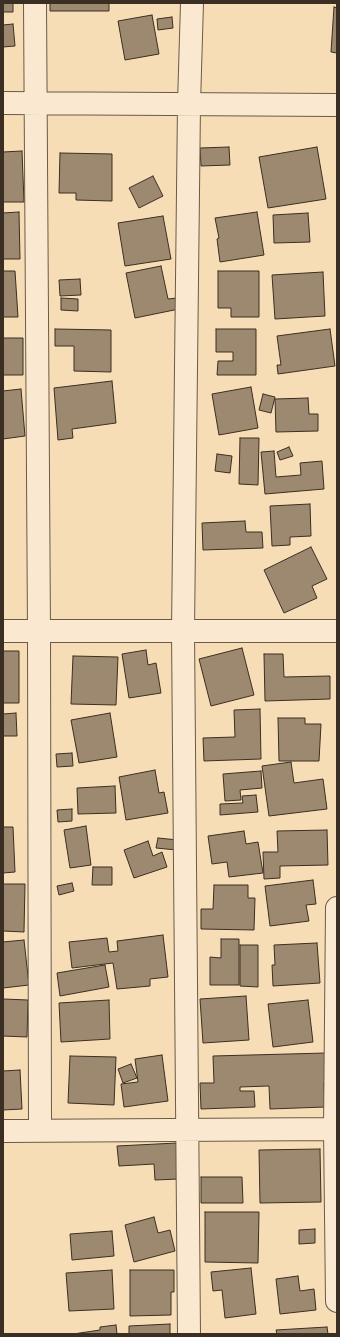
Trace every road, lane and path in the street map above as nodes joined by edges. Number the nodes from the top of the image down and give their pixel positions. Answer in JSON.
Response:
{"nodes":[{"id":1,"x":36,"y":3,"type":"edge"},
{"id":2,"x":192,"y":3,"type":"edge"},
{"id":3,"x":3,"y":103,"type":"edge"},
{"id":4,"x":36,"y":103,"type":"junction"},
{"id":5,"x":189,"y":104,"type":"junction"},
{"id":6,"x":337,"y":105,"type":"edge"},
{"id":7,"x":3,"y":631,"type":"edge"},
{"id":8,"x":39,"y":631,"type":"junction"},
{"id":9,"x":183,"y":631,"type":"junction"},
{"id":10,"x":337,"y":631,"type":"edge"},
{"id":11,"x":337,"y":908,"type":"edge"},
{"id":12,"x":336,"y":1129,"type":"edge"},
{"id":13,"x":188,"y":1130,"type":"junction"},
{"id":14,"x":3,"y":1131,"type":"edge"},
{"id":15,"x":40,"y":1131,"type":"junction"},
{"id":16,"x":337,"y":1301,"type":"edge"},
{"id":17,"x":189,"y":1334,"type":"edge"}],
"edges":[{"from":1,"to":4,"type":"street"},
{"from":2,"to":5,"type":"street"},
{"from":3,"to":4,"type":"street"},
{"from":4,"to":5,"type":"street"},
{"from":4,"to":8,"type":"street"},
{"from":5,"to":6,"type":"street"},
{"from":5,"to":9,"type":"street"},
{"from":7,"to":8,"type":"street"},
{"from":8,"to":9,"type":"street"},
{"from":8,"to":15,"type":"street"},
{"from":9,"to":10,"type":"street"},
{"from":9,"to":13,"type":"street"},
{"from":11,"to":12,"type":"street"},
{"from":12,"to":13,"type":"street"},
{"from":12,"to":16,"type":"street"},
{"from":13,"to":15,"type":"street"},
{"from":13,"to":17,"type":"street"},
{"from":14,"to":15,"type":"street"}]}
